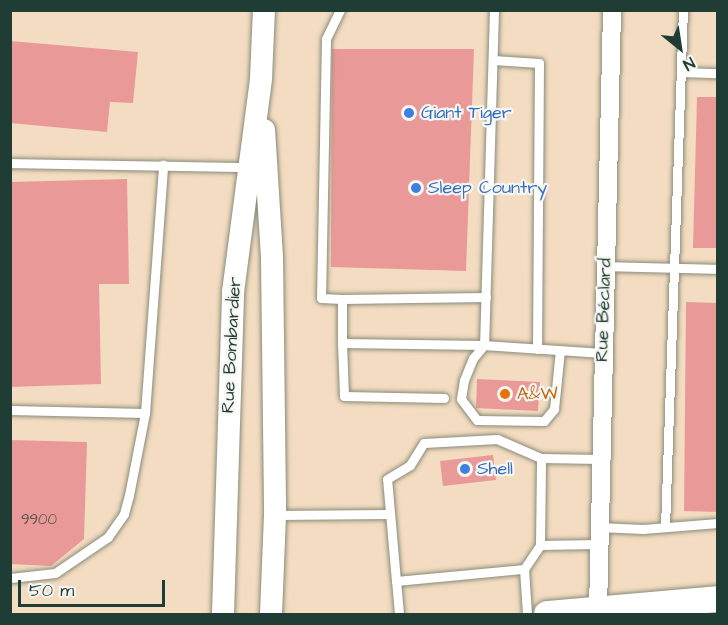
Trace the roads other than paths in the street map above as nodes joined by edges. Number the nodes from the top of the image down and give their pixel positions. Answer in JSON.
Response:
{"nodes":[{"id":1,"x":264,"y":10,"type":"edge"},
{"id":2,"x":340,"y":10,"type":"edge"},
{"id":3,"x":494,"y":10,"type":"edge"},
{"id":4,"x":612,"y":10,"type":"edge"},
{"id":5,"x":683,"y":10,"type":"edge"},
{"id":6,"x":493,"y":60,"type":"junction"},
{"id":7,"x":681,"y":72,"type":"junction"},
{"id":8,"x":717,"y":73,"type":"edge"},
{"id":9,"x":261,"y":78,"type":"junction"},
{"id":10,"x":10,"y":163,"type":"edge"},
{"id":11,"x":164,"y":165,"type":"junction"},
{"id":12,"x":249,"y":166,"type":"junction"},
{"id":13,"x":605,"y":266,"type":"junction"},
{"id":14,"x":674,"y":268,"type":"junction"},
{"id":15,"x":717,"y":269,"type":"edge"},
{"id":16,"x":486,"y":297,"type":"junction"},
{"id":17,"x":342,"y":298,"type":"junction"},
{"id":18,"x":342,"y":343,"type":"junction"},
{"id":19,"x":484,"y":345,"type":"junction"},
{"id":20,"x":537,"y":349,"type":"junction"},
{"id":21,"x":560,"y":350,"type":"junction"},
{"id":22,"x":602,"y":353,"type":"junction"},
{"id":23,"x":444,"y":398,"type":"dead end"},
{"id":24,"x":10,"y":410,"type":"edge"},
{"id":25,"x":145,"y":414,"type":"junction"},
{"id":26,"x":541,"y":458,"type":"junction"},
{"id":27,"x":600,"y":459,"type":"junction"},
{"id":28,"x":389,"y":514,"type":"junction"},
{"id":29,"x":275,"y":515,"type":"junction"},
{"id":30,"x":717,"y":523,"type":"edge"},
{"id":31,"x":665,"y":527,"type":"junction"},
{"id":32,"x":598,"y":536,"type":"junction"},
{"id":33,"x":540,"y":545,"type":"junction"},
{"id":34,"x":524,"y":569,"type":"junction"},
{"id":35,"x":10,"y":578,"type":"edge"},
{"id":36,"x":396,"y":581,"type":"junction"},
{"id":37,"x":717,"y":599,"type":"edge"},
{"id":38,"x":597,"y":610,"type":"junction"},
{"id":39,"x":222,"y":615,"type":"edge"},
{"id":40,"x":272,"y":615,"type":"edge"},
{"id":41,"x":399,"y":615,"type":"edge"},
{"id":42,"x":527,"y":615,"type":"edge"},
{"id":43,"x":547,"y":615,"type":"edge"}],
"edges":[{"from":1,"to":9,"type":"street","name":"Rue Bombardier"},
{"from":2,"to":17,"type":"lane"},
{"from":3,"to":6,"type":"lane"},
{"from":4,"to":13,"type":"street","name":"Rue Béclard"},
{"from":5,"to":7,"type":"lane"},
{"from":6,"to":16,"type":"lane"},
{"from":6,"to":20,"type":"lane"},
{"from":7,"to":8,"type":"lane"},
{"from":7,"to":14,"type":"lane"},
{"from":9,"to":12,"type":"street","name":"Rue Bombardier"},
{"from":9,"to":29,"type":"street","name":"Rue Bombardier"},
{"from":10,"to":11,"type":"lane"},
{"from":11,"to":12,"type":"lane"},
{"from":11,"to":25,"type":"lane"},
{"from":12,"to":39,"type":"street","name":"Rue Bombardier"},
{"from":13,"to":14,"type":"lane"},
{"from":13,"to":22,"type":"street","name":"Rue Béclard"},
{"from":14,"to":15,"type":"lane"},
{"from":14,"to":31,"type":"lane"},
{"from":16,"to":17,"type":"lane"},
{"from":16,"to":19,"type":"lane"},
{"from":17,"to":18,"type":"lane"},
{"from":18,"to":19,"type":"lane"},
{"from":18,"to":23,"type":"lane"},
{"from":19,"to":20,"type":"lane"},
{"from":19,"to":21,"type":"lane"},
{"from":20,"to":21,"type":"lane"},
{"from":21,"to":22,"type":"lane"},
{"from":22,"to":27,"type":"street","name":"Rue Béclard"},
{"from":24,"to":25,"type":"lane"},
{"from":25,"to":35,"type":"lane"},
{"from":26,"to":27,"type":"lane"},
{"from":26,"to":28,"type":"lane"},
{"from":26,"to":33,"type":"lane"},
{"from":27,"to":32,"type":"street","name":"Rue Béclard"},
{"from":28,"to":29,"type":"lane"},
{"from":28,"to":36,"type":"lane"},
{"from":29,"to":40,"type":"street","name":"Rue Bombardier"},
{"from":30,"to":31,"type":"lane"},
{"from":31,"to":32,"type":"lane"},
{"from":32,"to":33,"type":"lane"},
{"from":32,"to":38,"type":"street","name":"Rue Béclard"},
{"from":33,"to":34,"type":"lane"},
{"from":34,"to":36,"type":"lane"},
{"from":34,"to":42,"type":"lane"},
{"from":36,"to":41,"type":"lane"},
{"from":37,"to":38,"type":"main road"},
{"from":38,"to":43,"type":"main road"}]}
